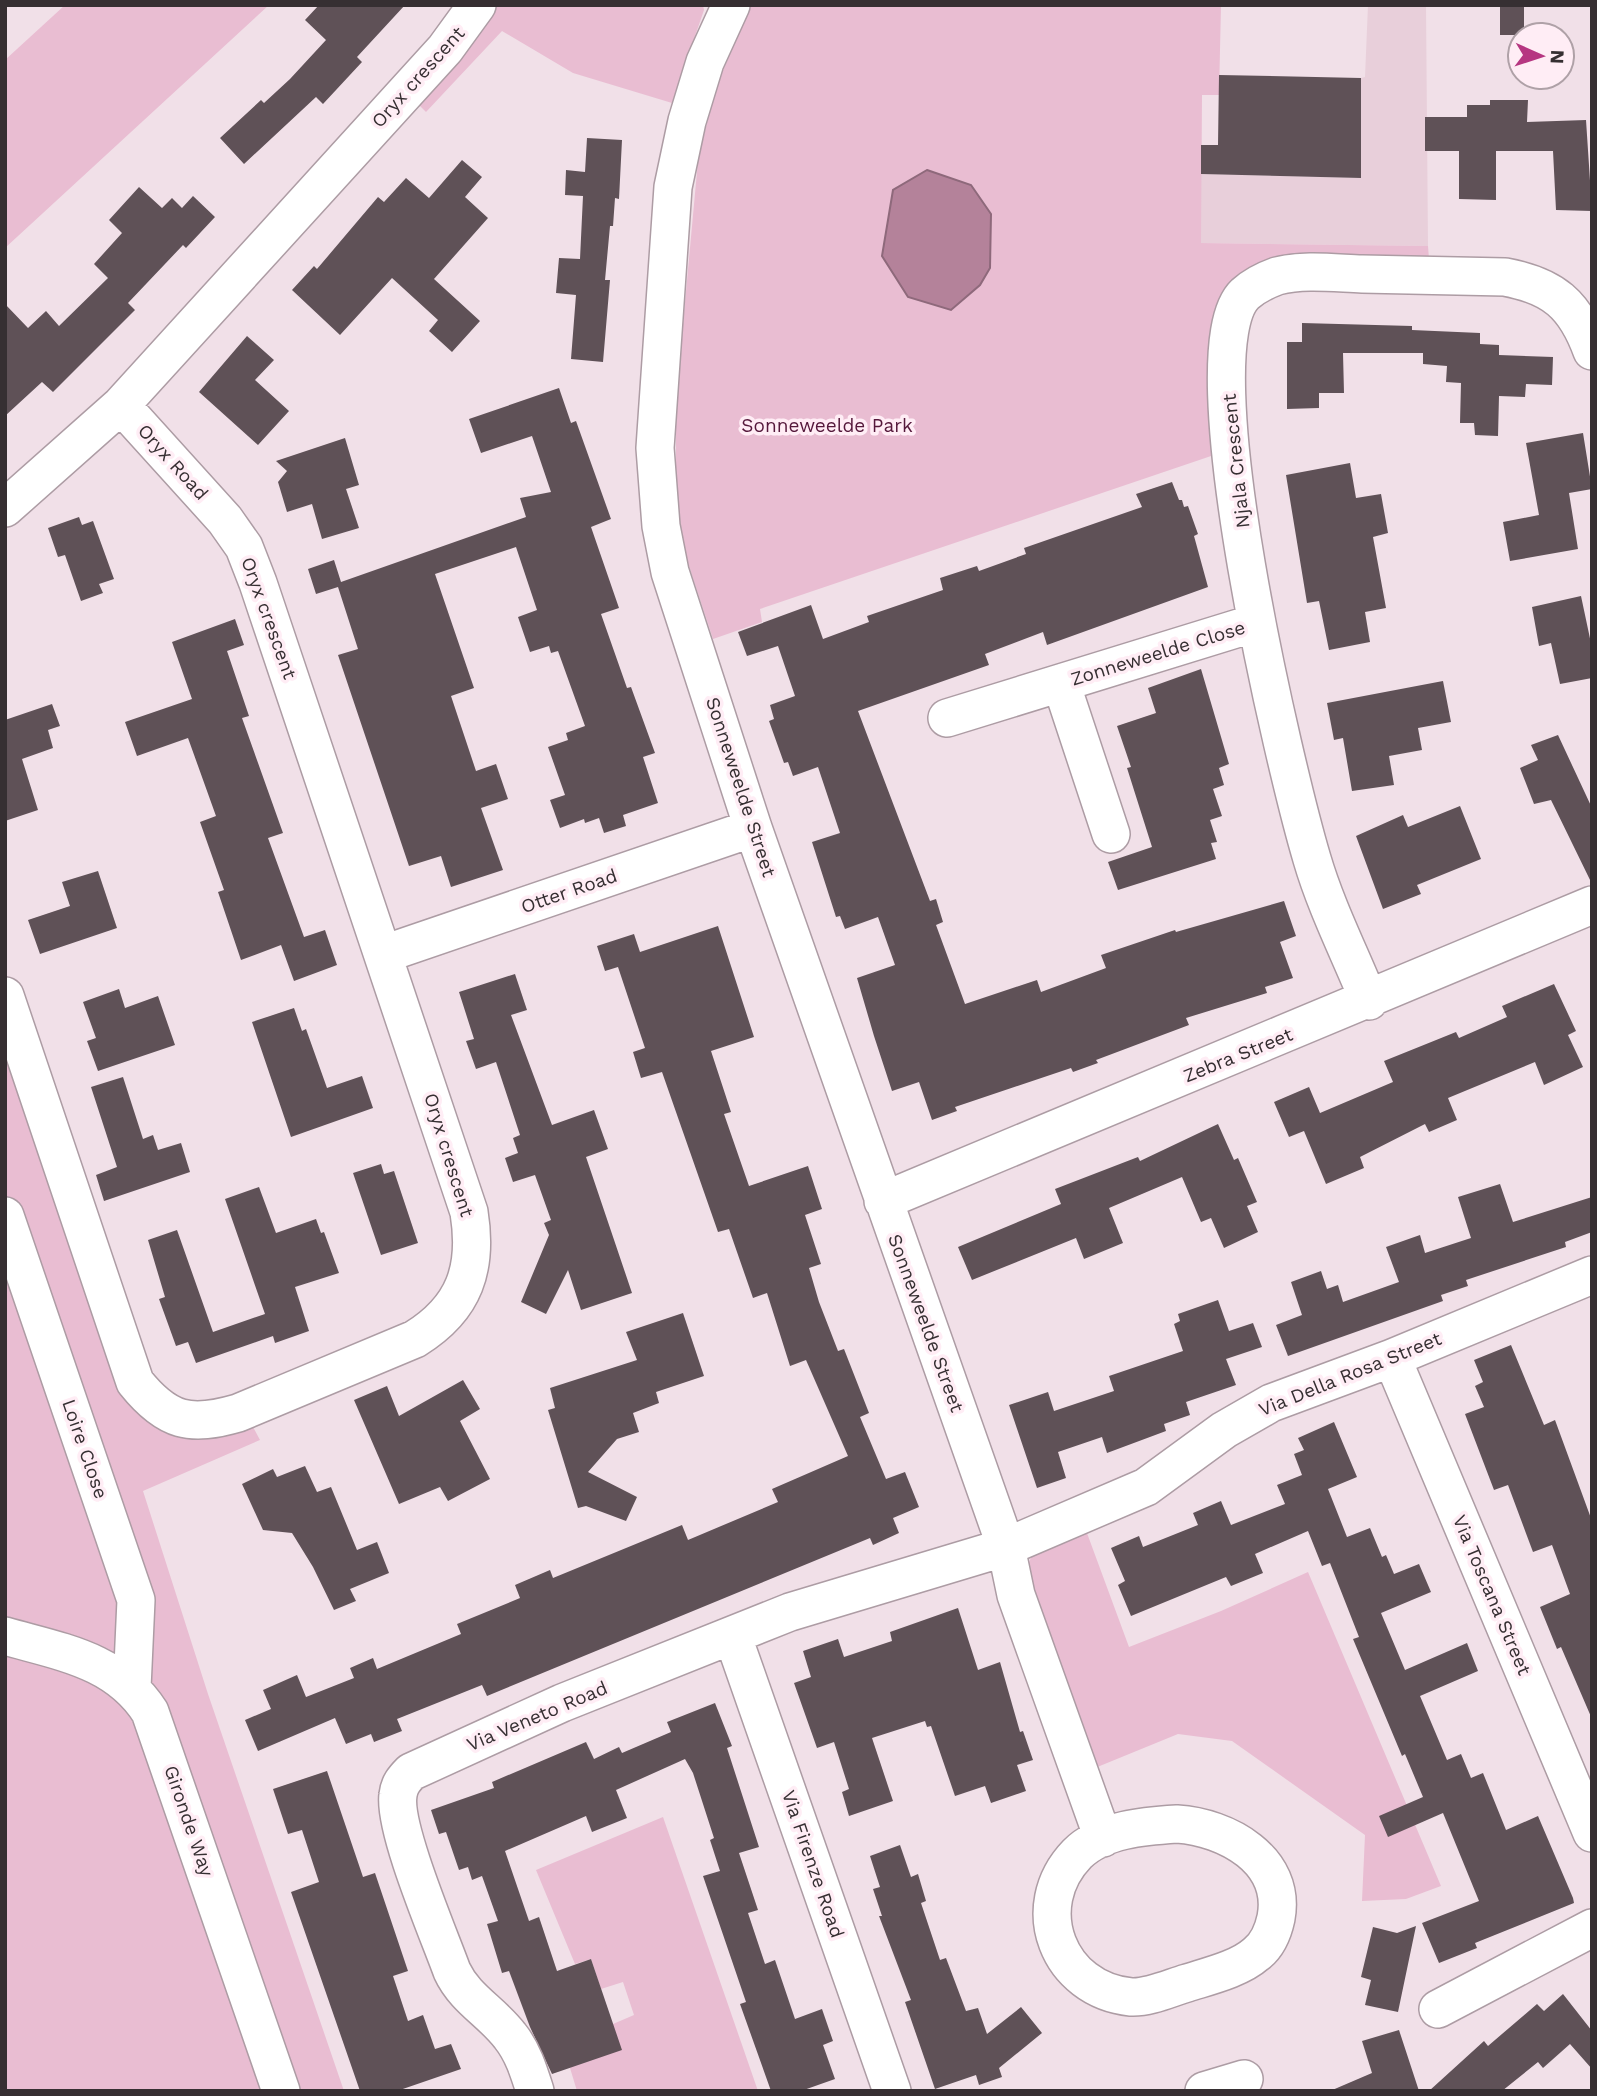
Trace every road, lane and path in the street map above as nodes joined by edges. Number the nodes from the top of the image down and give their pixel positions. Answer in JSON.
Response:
{"nodes":[{"id":1,"x":477,"y":5,"type":"edge"},
{"id":2,"x":731,"y":5,"type":"edge"},
{"id":3,"x":1592,"y":351,"type":"edge"},
{"id":4,"x":121,"y":405,"type":"junction"},
{"id":5,"x":5,"y":508,"type":"edge"},
{"id":6,"x":225,"y":520,"type":"joint"},
{"id":7,"x":1255,"y":624,"type":"junction"},
{"id":8,"x":1061,"y":683,"type":"junction"},
{"id":9,"x":947,"y":718,"type":"dead end"},
{"id":10,"x":753,"y":828,"type":"junction"},
{"id":11,"x":1111,"y":834,"type":"dead end"},
{"id":12,"x":1592,"y":905,"type":"edge"},
{"id":13,"x":384,"y":954,"type":"junction"},
{"id":14,"x":5,"y":996,"type":"edge"},
{"id":15,"x":1369,"y":1001,"type":"junction"},
{"id":16,"x":883,"y":1201,"type":"junction"},
{"id":17,"x":5,"y":1216,"type":"edge"},
{"id":18,"x":1592,"y":1275,"type":"edge"},
{"id":19,"x":1392,"y":1358,"type":"junction"},
{"id":20,"x":1006,"y":1547,"type":"junction"},
{"id":21,"x":5,"y":1636,"type":"edge"},
{"id":22,"x":733,"y":1637,"type":"junction"},
{"id":23,"x":132,"y":1688,"type":"junction"},
{"id":24,"x":1592,"y":1833,"type":"edge"},
{"id":25,"x":1103,"y":1838,"type":"junction"},
{"id":26,"x":1592,"y":1928,"type":"edge"},
{"id":27,"x":1438,"y":2009,"type":"dead end"},
{"id":28,"x":1244,"y":2079,"type":"dead end"},
{"id":29,"x":281,"y":2091,"type":"edge"},
{"id":30,"x":535,"y":2091,"type":"edge"},
{"id":31,"x":892,"y":2091,"type":"edge"},
{"id":32,"x":1204,"y":2091,"type":"edge"}],
"edges":[{"from":1,"to":4,"type":"street","name":"Oryx crescent"},
{"from":2,"to":10,"type":"street","name":"Sonneweelde Street"},
{"from":3,"to":7,"type":"street","name":"Njala Crescent"},
{"from":4,"to":5,"type":"street","name":"Oryx crescent"},
{"from":4,"to":6,"type":"street","name":"Oryx Road"},
{"from":6,"to":13,"type":"street","name":"Oryx crescent"},
{"from":7,"to":8,"type":"street","name":"Zonneweelde Close"},
{"from":7,"to":15,"type":"street","name":"Njala Crescent"},
{"from":8,"to":9,"type":"street","name":"Zonneweelde Close"},
{"from":8,"to":11,"type":"street","name":"Zonneweelde Close"},
{"from":10,"to":13,"type":"street","name":"Otter Road"},
{"from":10,"to":16,"type":"street","name":"Sonneweelde Street"},
{"from":12,"to":15,"type":"street","name":"Zebra Street"},
{"from":13,"to":14,"type":"street","name":"Oryx crescent"},
{"from":15,"to":16,"type":"street","name":"Zebra Street"},
{"from":16,"to":20,"type":"street","name":"Sonneweelde Street"},
{"from":17,"to":23,"type":"street","name":"Loire Close"},
{"from":18,"to":19,"type":"street","name":"Via Della Rosa Street"},
{"from":19,"to":20,"type":"street","name":"Via Della Rosa Street"},
{"from":19,"to":24,"type":"street","name":"Via Toscana Street"},
{"from":20,"to":22,"type":"street","name":"Via Veneto Road"},
{"from":20,"to":25,"type":"street","name":"Sonneweelde Street"},
{"from":21,"to":23,"type":"street","name":"Gironde Way"},
{"from":22,"to":30,"type":"street","name":"Via Veneto Road"},
{"from":22,"to":31,"type":"street","name":"Via Firenze Road"},
{"from":23,"to":29,"type":"street","name":"Gironde Way"},
{"from":25,"to":25,"type":"street"},
{"from":26,"to":27,"type":"street"},
{"from":28,"to":32,"type":"street"}]}
